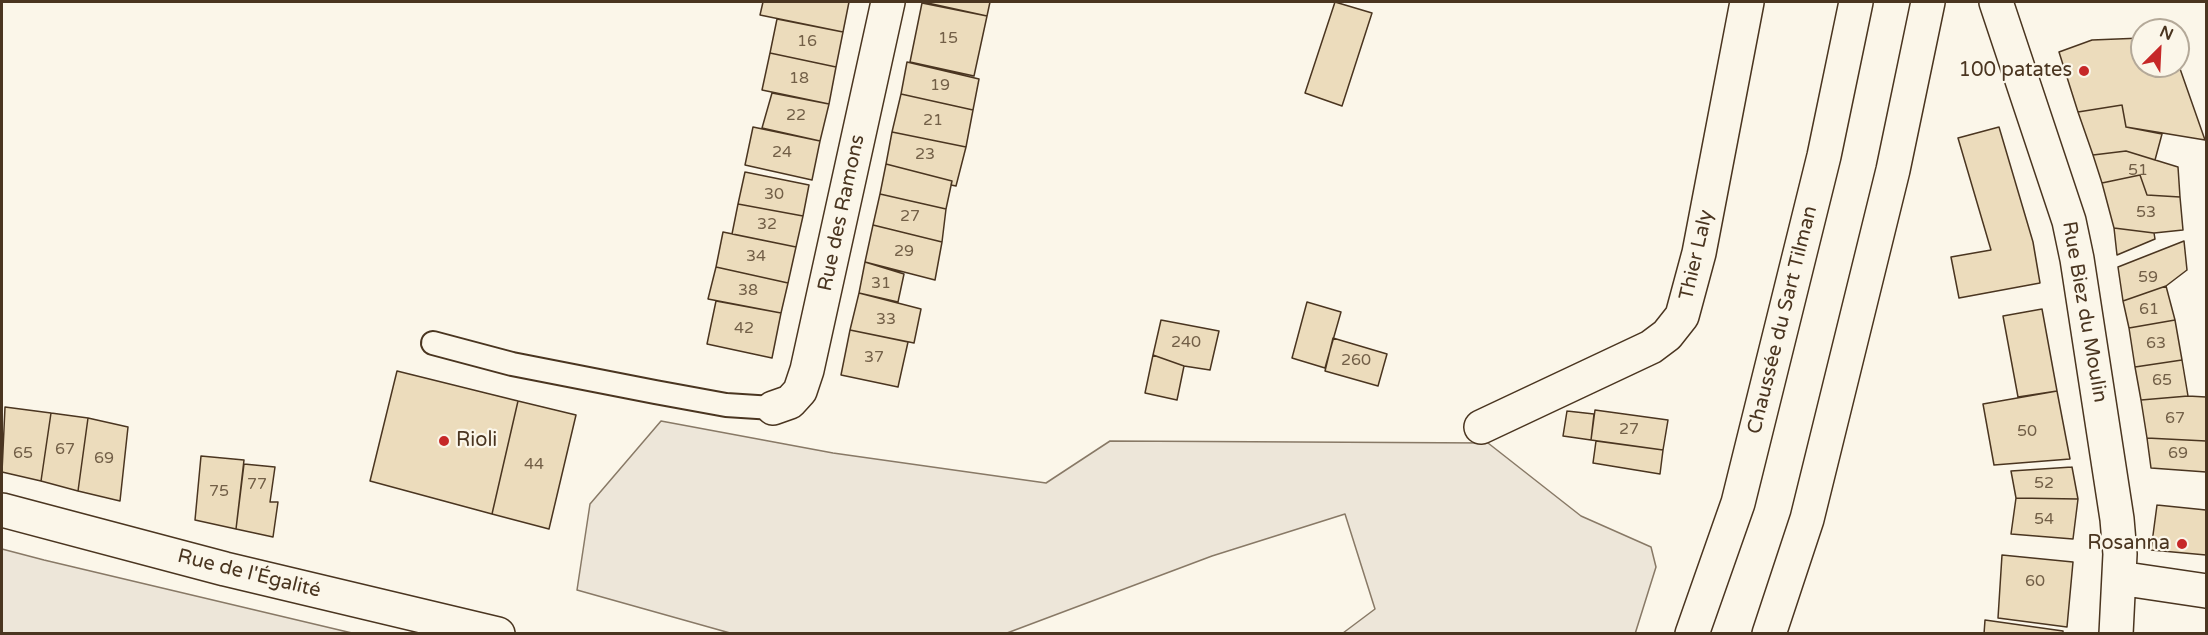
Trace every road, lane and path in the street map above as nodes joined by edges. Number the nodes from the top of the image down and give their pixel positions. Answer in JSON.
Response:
{"nodes":[{"id":1,"x":888,"y":2,"type":"edge"},
{"id":2,"x":1748,"y":2,"type":"edge"},
{"id":3,"x":1856,"y":2,"type":"edge"},
{"id":4,"x":1928,"y":2,"type":"edge"},
{"id":5,"x":1996,"y":2,"type":"edge"},
{"id":6,"x":432,"y":343,"type":"dead end"},
{"id":7,"x":773,"y":408,"type":"joint"},
{"id":8,"x":1481,"y":427,"type":"dead end"},
{"id":9,"x":2,"y":510,"type":"edge"},
{"id":10,"x":2119,"y":578,"type":"junction"},
{"id":11,"x":2206,"y":591,"type":"edge"},
{"id":12,"x":498,"y":633,"type":"edge"},
{"id":13,"x":1692,"y":633,"type":"edge"},
{"id":14,"x":1768,"y":633,"type":"edge"},
{"id":15,"x":2116,"y":633,"type":"edge"}],
"edges":[{"from":1,"to":7,"type":"main road","name":"Rue des Ramons"},
{"from":2,"to":8,"type":"main road","name":"Thier Laly"},
{"from":3,"to":13,"type":"main road","name":"Chaussée du Sart Tilman"},
{"from":4,"to":14,"type":"main road"},
{"from":5,"to":10,"type":"main road","name":"Rue Biez du Moulin"},
{"from":6,"to":7,"type":"lane"},
{"from":9,"to":12,"type":"main road","name":"Rue de l'Égalité"},
{"from":10,"to":11,"type":"main road"},
{"from":10,"to":15,"type":"main road","name":"Rue Biez du Moulin"}]}
